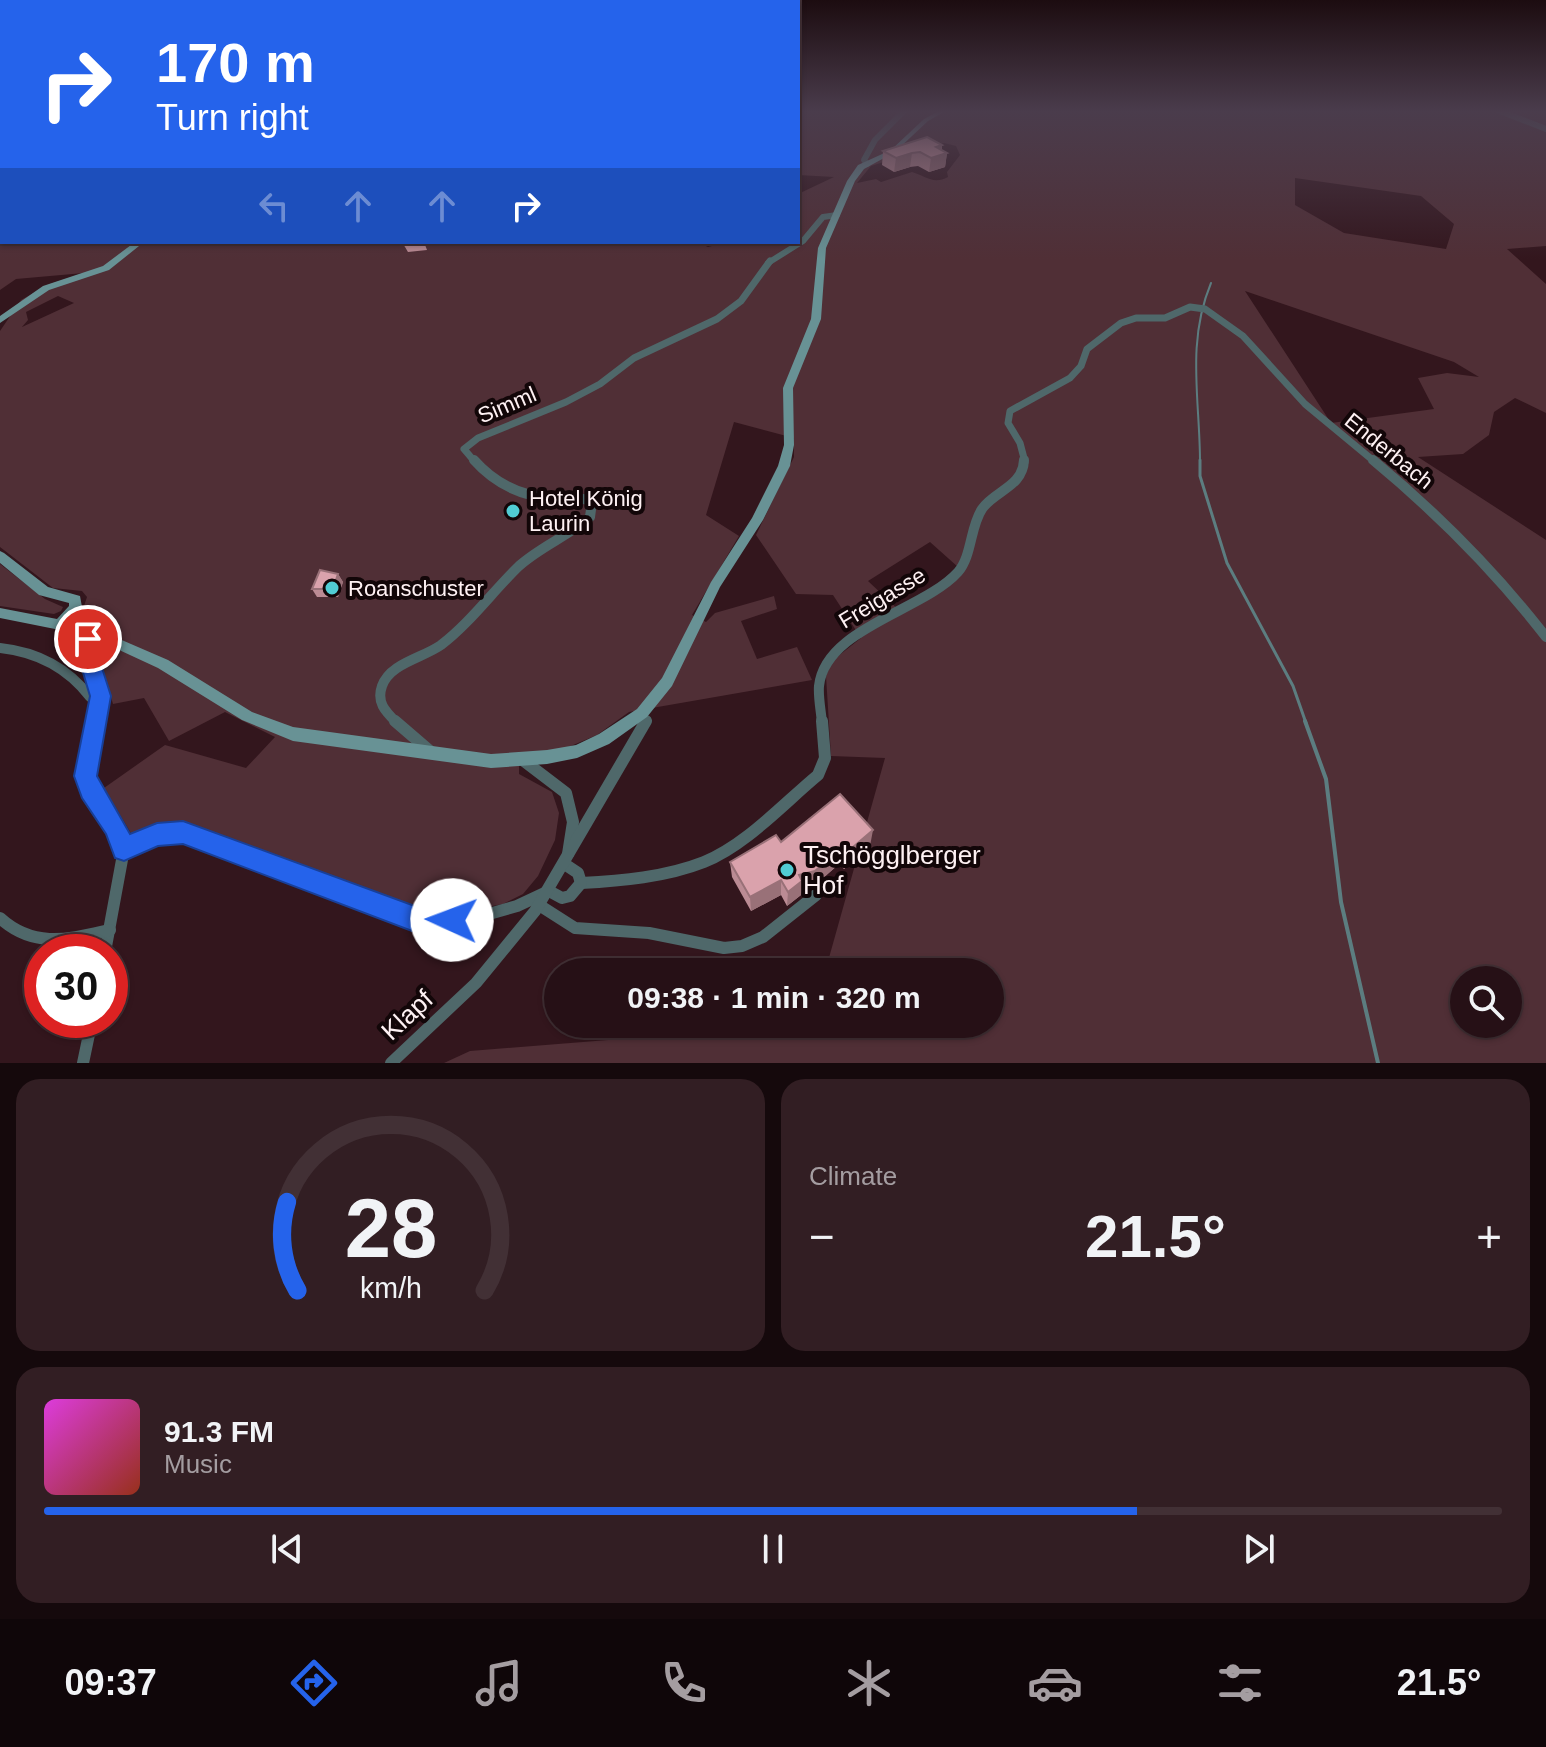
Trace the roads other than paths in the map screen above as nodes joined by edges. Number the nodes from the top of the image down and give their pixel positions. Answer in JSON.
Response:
{"nodes":[{"id":1,"x":864,"y":161,"type":"edge"},
{"id":2,"x":874,"y":161,"type":"edge"},
{"id":3,"x":867,"y":164,"type":"junction"},
{"id":4,"x":837,"y":215,"type":"junction"},
{"id":5,"x":800,"y":243,"type":"edge"},
{"id":6,"x":137,"y":244,"type":"edge"},
{"id":7,"x":798,"y":244,"type":"edge"},
{"id":8,"x":0,"y":320,"type":"edge"},
{"id":9,"x":1087,"y":349,"type":"joint"},
{"id":10,"x":0,"y":556,"type":"edge"},
{"id":11,"x":0,"y":613,"type":"edge"},
{"id":12,"x":60,"y":624,"type":"junction"},
{"id":13,"x":94,"y":634,"type":"junction"},
{"id":14,"x":1546,"y":637,"type":"edge"},
{"id":15,"x":0,"y":648,"type":"edge"},
{"id":16,"x":101,"y":696,"type":"junction"},
{"id":17,"x":642,"y":713,"type":"junction"},
{"id":18,"x":434,"y":755,"type":"junction"},
{"id":19,"x":524,"y":761,"type":"junction"},
{"id":20,"x":124,"y":849,"type":"junction"},
{"id":21,"x":566,"y":865,"type":"junction"},
{"id":22,"x":581,"y":883,"type":"junction"},
{"id":23,"x":549,"y":891,"type":"junction"},
{"id":24,"x":816,"y":895,"type":"dead end"},
{"id":25,"x":539,"y":905,"type":"junction"},
{"id":26,"x":0,"y":918,"type":"edge"},
{"id":27,"x":110,"y":930,"type":"junction"},
{"id":28,"x":109,"y":934,"type":"edge"},
{"id":29,"x":88,"y":1038,"type":"edge"},
{"id":30,"x":83,"y":1063,"type":"edge"},
{"id":31,"x":391,"y":1063,"type":"edge"}],
"edges":[{"from":1,"to":3,"type":"street"},
{"from":2,"to":3,"type":"main road"},
{"from":3,"to":4,"type":"main road"},
{"from":4,"to":5,"type":"street","name":"Simml"},
{"from":4,"to":17,"type":"main road"},
{"from":6,"to":8,"type":"main road"},
{"from":7,"to":18,"type":"street","name":"Simml"},
{"from":9,"to":14,"type":"street","name":"Enderbach"},
{"from":9,"to":22,"type":"street","name":"Freigasse"},
{"from":10,"to":12,"type":"main road"},
{"from":11,"to":12,"type":"main road"},
{"from":12,"to":13,"type":"main road"},
{"from":13,"to":16,"type":"street"},
{"from":13,"to":18,"type":"main road"},
{"from":15,"to":16,"type":"street"},
{"from":16,"to":20,"type":"street"},
{"from":17,"to":19,"type":"main road"},
{"from":17,"to":21,"type":"street","name":"Klapf"},
{"from":18,"to":19,"type":"main road"},
{"from":19,"to":21,"type":"street"},
{"from":20,"to":23,"type":"street"},
{"from":20,"to":27,"type":"street"},
{"from":21,"to":22,"type":"street"},
{"from":21,"to":23,"type":"street","name":"Klapf"},
{"from":22,"to":23,"type":"street"},
{"from":23,"to":25,"type":"street","name":"Klapf"},
{"from":24,"to":25,"type":"street"},
{"from":25,"to":31,"type":"street","name":"Klapf"},
{"from":26,"to":27,"type":"street"},
{"from":27,"to":28,"type":"street"},
{"from":29,"to":30,"type":"street"}]}
